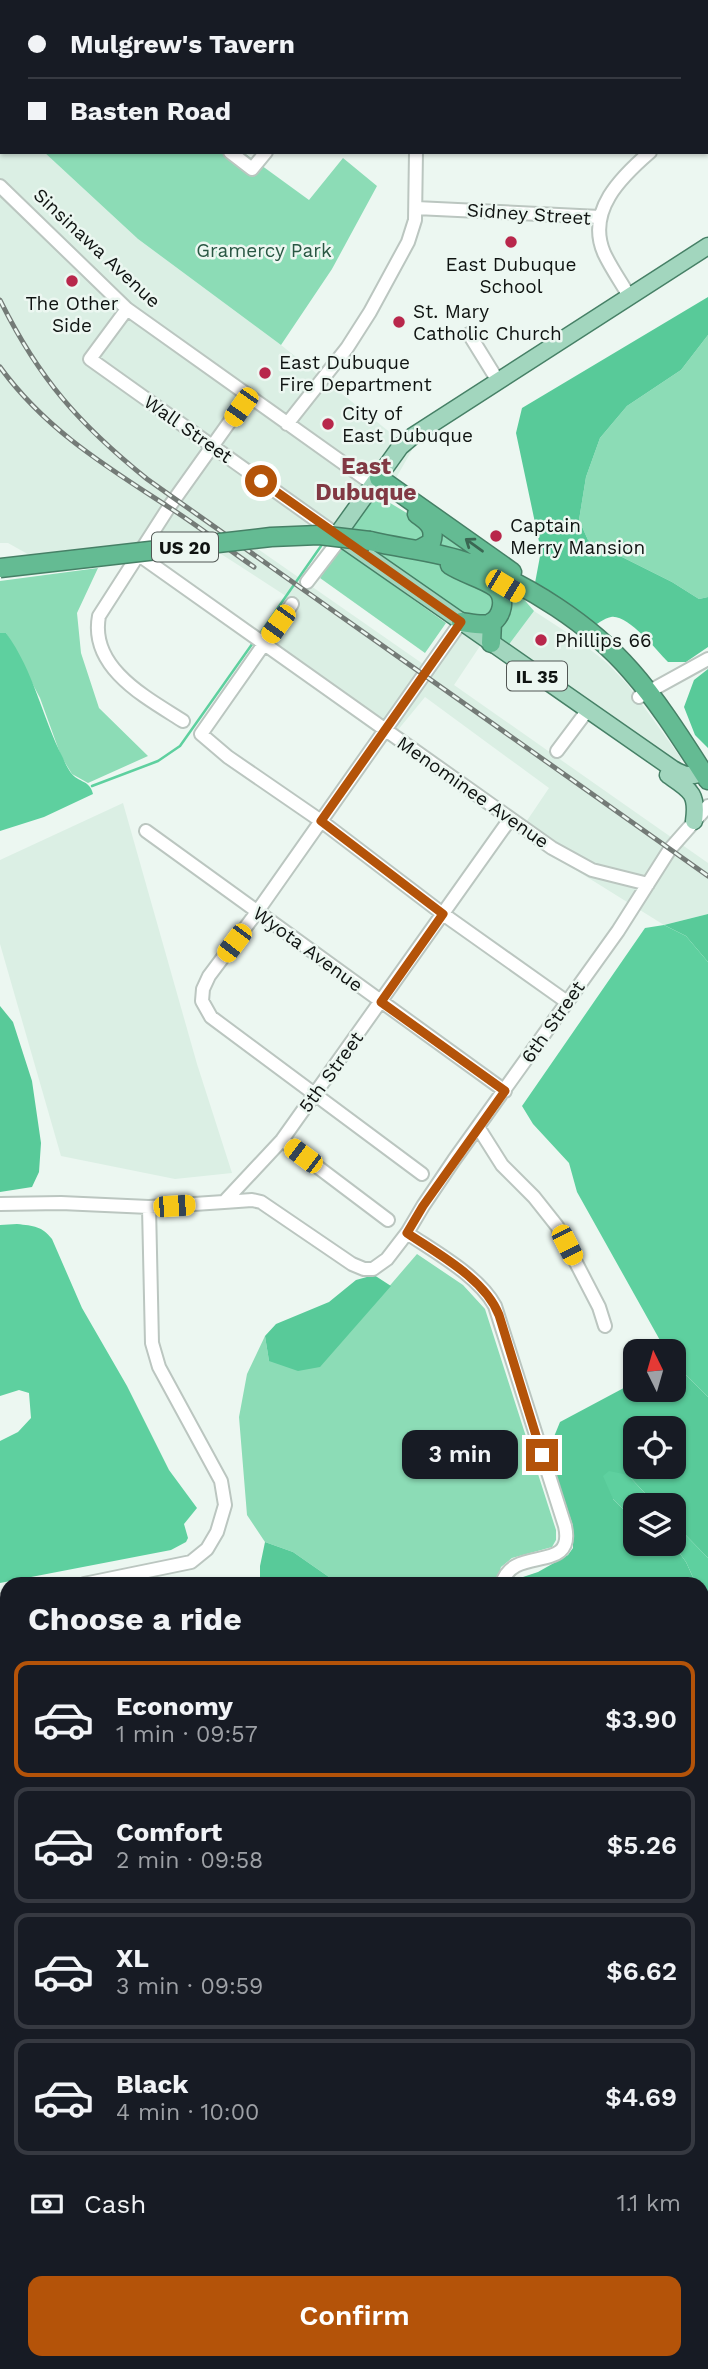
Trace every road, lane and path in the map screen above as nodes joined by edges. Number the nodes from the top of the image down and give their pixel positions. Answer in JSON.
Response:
{"nodes":[{"id":1,"x":233,"y":154,"type":"edge"},
{"id":2,"x":264,"y":154,"type":"edge"},
{"id":3,"x":416,"y":154,"type":"edge"},
{"id":4,"x":648,"y":154,"type":"edge"},
{"id":5,"x":0,"y":186,"type":"edge"},
{"id":6,"x":416,"y":208,"type":"junction"},
{"id":7,"x":600,"y":217,"type":"junction"},
{"id":8,"x":708,"y":246,"type":"edge"},
{"id":9,"x":629,"y":296,"type":"junction"},
{"id":10,"x":127,"y":309,"type":"junction"},
{"id":11,"x":469,"y":334,"type":"dead end"},
{"id":12,"x":498,"y":381,"type":"junction"},
{"id":13,"x":248,"y":396,"type":"junction"},
{"id":14,"x":287,"y":424,"type":"junction"},
{"id":15,"x":214,"y":447,"type":"junction"},
{"id":16,"x":376,"y":481,"type":"junction"},
{"id":17,"x":337,"y":535,"type":"junction"},
{"id":18,"x":400,"y":548,"type":"junction"},
{"id":19,"x":420,"y":549,"type":"junction"},
{"id":20,"x":139,"y":555,"type":"junction"},
{"id":21,"x":450,"y":565,"type":"junction"},
{"id":22,"x":0,"y":568,"type":"edge"},
{"id":23,"x":307,"y":582,"type":"dead end"},
{"id":24,"x":292,"y":604,"type":"dead end"},
{"id":25,"x":567,"y":616,"type":"junction"},
{"id":26,"x":461,"y":622,"type":"junction"},
{"id":27,"x":492,"y":622,"type":"junction"},
{"id":28,"x":258,"y":639,"type":"junction"},
{"id":29,"x":491,"y":643,"type":"junction"},
{"id":30,"x":708,"y":659,"type":"edge"},
{"id":31,"x":643,"y":694,"type":"junction"},
{"id":32,"x":587,"y":711,"type":"junction"},
{"id":33,"x":183,"y":721,"type":"dead end"},
{"id":34,"x":385,"y":730,"type":"junction"},
{"id":35,"x":557,"y":751,"type":"dead end"},
{"id":36,"x":645,"y":751,"type":"junction"},
{"id":37,"x":703,"y":776,"type":"edge"},
{"id":38,"x":708,"y":793,"type":"edge"},
{"id":39,"x":708,"y":806,"type":"edge"},
{"id":40,"x":510,"y":819,"type":"junction"},
{"id":41,"x":321,"y":821,"type":"junction"},
{"id":42,"x":694,"y":821,"type":"junction"},
{"id":43,"x":146,"y":831,"type":"dead end"},
{"id":44,"x":648,"y":884,"type":"junction"},
{"id":45,"x":257,"y":912,"type":"junction"},
{"id":46,"x":443,"y":914,"type":"junction"},
{"id":47,"x":381,"y":1002,"type":"junction"},
{"id":48,"x":566,"y":1002,"type":"junction"},
{"id":49,"x":505,"y":1091,"type":"junction"},
{"id":50,"x":315,"y":1095,"type":"junction"},
{"id":51,"x":478,"y":1127,"type":"junction"},
{"id":52,"x":282,"y":1140,"type":"junction"},
{"id":53,"x":422,"y":1174,"type":"dead end"},
{"id":54,"x":224,"y":1202,"type":"junction"},
{"id":55,"x":0,"y":1204,"type":"edge"},
{"id":56,"x":149,"y":1207,"type":"junction"},
{"id":57,"x":388,"y":1220,"type":"dead end"},
{"id":58,"x":407,"y":1233,"type":"junction"},
{"id":59,"x":605,"y":1326,"type":"dead end"},
{"id":60,"x":118,"y":1577,"type":"edge"},
{"id":61,"x":506,"y":1577,"type":"edge"}],
"edges":[{"from":1,"to":2,"type":"street"},
{"from":3,"to":6,"type":"street"},
{"from":4,"to":7,"type":"street"},
{"from":5,"to":10,"type":"street","name":"Sinsinawa Avenue"},
{"from":6,"to":7,"type":"street","name":"Sidney Street"},
{"from":6,"to":14,"type":"street"},
{"from":7,"to":9,"type":"street","name":"Sidney Street"},
{"from":8,"to":9,"type":"main road"},
{"from":9,"to":12,"type":"main road"},
{"from":10,"to":13,"type":"street","name":"Sinsinawa Avenue"},
{"from":10,"to":15,"type":"street","name":"Wall Street"},
{"from":11,"to":12,"type":"street"},
{"from":12,"to":16,"type":"main road"},
{"from":13,"to":14,"type":"street","name":"Sinsinawa Avenue"},
{"from":13,"to":15,"type":"street"},
{"from":14,"to":16,"type":"street","name":"Sinsinawa Avenue"},
{"from":15,"to":17,"type":"street","name":"Wall Street"},
{"from":15,"to":20,"type":"street"},
{"from":16,"to":17,"type":"main road"},
{"from":16,"to":19,"type":"highway"},
{"from":25,"to":16,"type":"highway","one_way":true},
{"from":17,"to":23,"type":"street"},
{"from":17,"to":26,"type":"main road","name":"Wall Street","number":"IL 35"},
{"from":18,"to":19,"type":"highway","number":"US 20"},
{"from":18,"to":21,"type":"highway","number":"US 20"},
{"from":18,"to":22,"type":"highway","number":"US 20","bridge":true},
{"from":19,"to":25,"type":"highway","number":"US 20"},
{"from":20,"to":28,"type":"street","name":"Menominee Avenue"},
{"from":20,"to":33,"type":"street"},
{"from":21,"to":27,"type":"highway"},
{"from":21,"to":31,"type":"highway","number":"US 20"},
{"from":24,"to":28,"type":"street"},
{"from":25,"to":31,"type":"highway","number":"US 20"},
{"from":26,"to":27,"type":"highway"},
{"from":26,"to":29,"type":"main road","name":"Wall Street","number":"IL 35"},
{"from":26,"to":34,"type":"street"},
{"from":27,"to":29,"type":"highway"},
{"from":28,"to":34,"type":"street","name":"Menominee Avenue"},
{"from":28,"to":41,"type":"street"},
{"from":29,"to":32,"type":"main road","name":"Wall Street","number":"IL 35"},
{"from":30,"to":31,"type":"street"},
{"from":31,"to":37,"type":"highway","number":"US 20"},
{"from":32,"to":35,"type":"street"},
{"from":32,"to":36,"type":"main road","name":"Wall Street","number":"IL 35"},
{"from":34,"to":40,"type":"street","name":"Menominee Avenue"},
{"from":34,"to":41,"type":"street"},
{"from":36,"to":37,"type":"main road","name":"Wall Street","number":"IL 35"},
{"from":36,"to":42,"type":"main road"},
{"from":37,"to":38,"type":"highway","number":"US 20"},
{"from":39,"to":42,"type":"street","name":"6th Street"},
{"from":40,"to":44,"type":"street","name":"Menominee Avenue"},
{"from":40,"to":46,"type":"street","name":"5th Street"},
{"from":41,"to":45,"type":"street"},
{"from":41,"to":46,"type":"street"},
{"from":42,"to":44,"type":"street","name":"6th Street"},
{"from":43,"to":45,"type":"street","name":"Wyota Avenue"},
{"from":44,"to":48,"type":"street","name":"6th Street"},
{"from":45,"to":47,"type":"street","name":"Wyota Avenue"},
{"from":45,"to":50,"type":"street"},
{"from":46,"to":47,"type":"street","name":"5th Street"},
{"from":46,"to":48,"type":"street"},
{"from":47,"to":49,"type":"street","name":"Wyota Avenue"},
{"from":47,"to":50,"type":"street","name":"5th Street"},
{"from":48,"to":49,"type":"street","name":"6th Street"},
{"from":49,"to":51,"type":"street","name":"6th Street"},
{"from":50,"to":52,"type":"street","name":"5th Street"},
{"from":50,"to":53,"type":"street"},
{"from":51,"to":58,"type":"street","name":"6th Street"},
{"from":51,"to":59,"type":"street"},
{"from":52,"to":54,"type":"street","name":"5th Street"},
{"from":52,"to":57,"type":"street"},
{"from":54,"to":56,"type":"street"},
{"from":54,"to":58,"type":"street","name":"6th Street"},
{"from":55,"to":56,"type":"street"},
{"from":56,"to":60,"type":"street"},
{"from":58,"to":61,"type":"street"}]}
